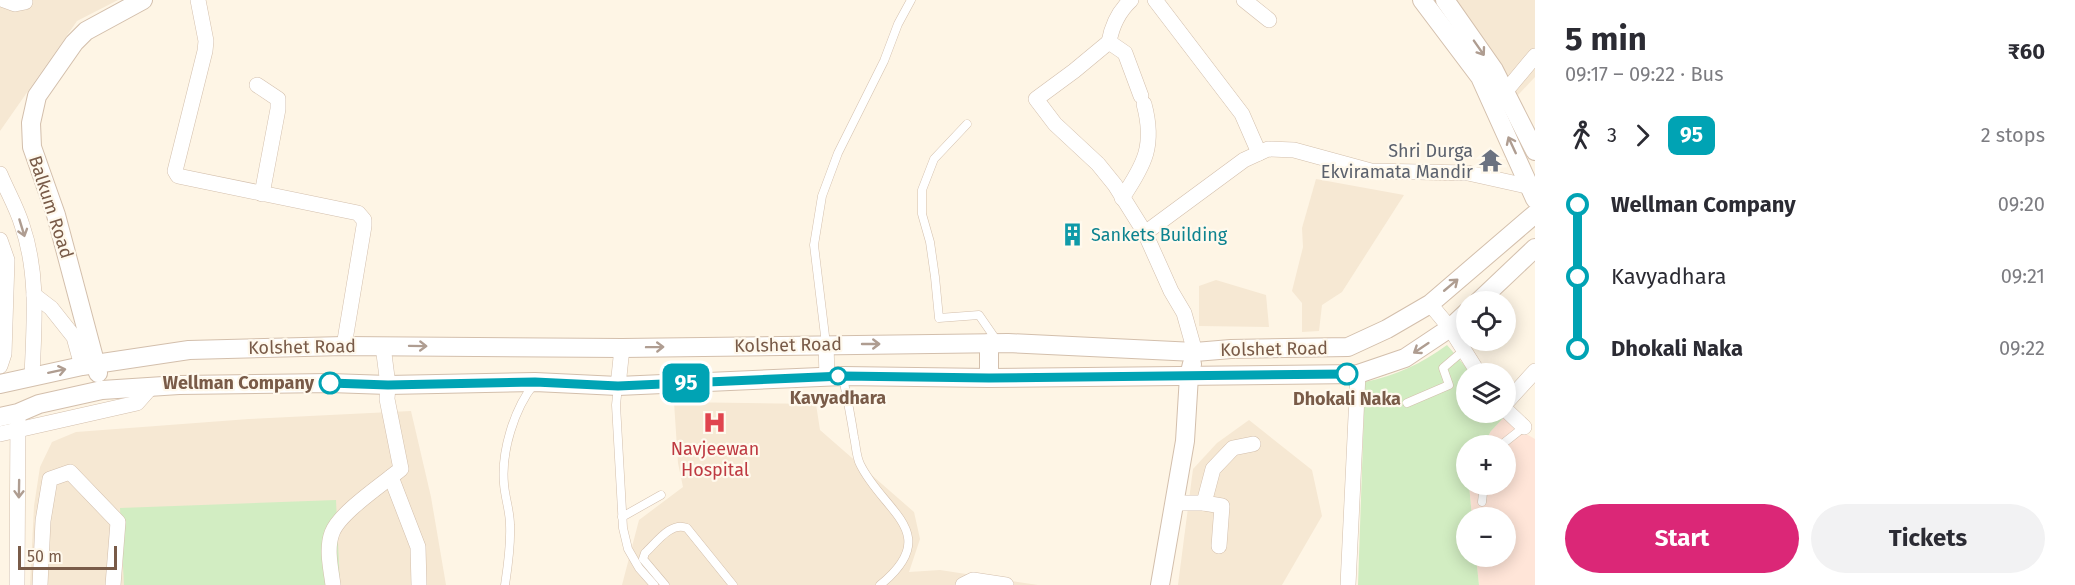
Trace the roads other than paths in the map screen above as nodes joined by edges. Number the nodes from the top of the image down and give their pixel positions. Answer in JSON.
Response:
{"nodes":[{"id":1,"x":4,"y":0,"type":"edge"},
{"id":2,"x":143,"y":0,"type":"edge"},
{"id":3,"x":198,"y":0,"type":"edge"},
{"id":4,"x":911,"y":0,"type":"edge"},
{"id":5,"x":1131,"y":0,"type":"edge"},
{"id":6,"x":1155,"y":0,"type":"edge"},
{"id":7,"x":1244,"y":0,"type":"edge"},
{"id":8,"x":1422,"y":0,"type":"edge"},
{"id":9,"x":1445,"y":0,"type":"edge"},
{"id":10,"x":25,"y":2,"type":"dead end"},
{"id":11,"x":1269,"y":20,"type":"dead end"},
{"id":12,"x":1109,"y":42,"type":"junction"},
{"id":13,"x":1535,"y":56,"type":"edge"},
{"id":14,"x":257,"y":85,"type":"dead end"},
{"id":15,"x":1498,"y":97,"type":"junction"},
{"id":16,"x":966,"y":124,"type":"dead end"},
{"id":17,"x":1535,"y":151,"type":"edge"},
{"id":18,"x":1259,"y":153,"type":"junction"},
{"id":19,"x":0,"y":174,"type":"edge"},
{"id":20,"x":1533,"y":193,"type":"edge"},
{"id":21,"x":262,"y":194,"type":"junction"},
{"id":22,"x":1122,"y":198,"type":"junction"},
{"id":23,"x":1535,"y":214,"type":"edge"},
{"id":24,"x":1145,"y":233,"type":"junction"},
{"id":25,"x":0,"y":240,"type":"edge"},
{"id":26,"x":1535,"y":248,"type":"edge"},
{"id":27,"x":1490,"y":291,"type":"edge"},
{"id":28,"x":34,"y":295,"type":"junction"},
{"id":29,"x":1430,"y":304,"type":"junction"},
{"id":30,"x":1456,"y":322,"type":"edge"},
{"id":31,"x":1450,"y":328,"type":"junction"},
{"id":32,"x":1456,"y":337,"type":"edge"},
{"id":33,"x":993,"y":343,"type":"junction"},
{"id":34,"x":826,"y":344,"type":"junction"},
{"id":35,"x":344,"y":346,"type":"junction"},
{"id":36,"x":383,"y":346,"type":"junction"},
{"id":37,"x":622,"y":348,"type":"junction"},
{"id":38,"x":1463,"y":351,"type":"edge"},
{"id":39,"x":1195,"y":352,"type":"junction"},
{"id":40,"x":89,"y":365,"type":"junction"},
{"id":41,"x":0,"y":366,"type":"edge"},
{"id":42,"x":1535,"y":371,"type":"edge"},
{"id":43,"x":1358,"y":374,"type":"junction"},
{"id":44,"x":32,"y":376,"type":"junction"},
{"id":45,"x":835,"y":376,"type":"junction"},
{"id":46,"x":1189,"y":376,"type":"junction"},
{"id":47,"x":989,"y":378,"type":"junction"},
{"id":48,"x":535,"y":382,"type":"junction"},
{"id":49,"x":0,"y":384,"type":"edge"},
{"id":50,"x":388,"y":385,"type":"junction"},
{"id":51,"x":618,"y":386,"type":"junction"},
{"id":52,"x":152,"y":387,"type":"junction"},
{"id":53,"x":102,"y":390,"type":"junction"},
{"id":54,"x":1516,"y":392,"type":"edge"},
{"id":55,"x":1407,"y":403,"type":"dead end"},
{"id":56,"x":106,"y":411,"type":"junction"},
{"id":57,"x":0,"y":417,"type":"edge"},
{"id":58,"x":1516,"y":419,"type":"edge"},
{"id":59,"x":19,"y":422,"type":"junction"},
{"id":60,"x":1524,"y":427,"type":"joint"},
{"id":61,"x":0,"y":434,"type":"edge"},
{"id":62,"x":1514,"y":435,"type":"edge"},
{"id":63,"x":1253,"y":444,"type":"dead end"},
{"id":64,"x":391,"y":477,"type":"junction"},
{"id":65,"x":661,"y":495,"type":"dead end"},
{"id":66,"x":1483,"y":495,"type":"edge"},
{"id":67,"x":1174,"y":502,"type":"junction"},
{"id":68,"x":1204,"y":502,"type":"junction"},
{"id":69,"x":1482,"y":502,"type":"dead end"},
{"id":70,"x":622,"y":517,"type":"junction"},
{"id":71,"x":1219,"y":546,"type":"dead end"},
{"id":72,"x":17,"y":585,"type":"edge"},
{"id":73,"x":40,"y":585,"type":"edge"},
{"id":74,"x":114,"y":585,"type":"edge"},
{"id":75,"x":333,"y":585,"type":"edge"},
{"id":76,"x":419,"y":585,"type":"edge"},
{"id":77,"x":505,"y":585,"type":"edge"},
{"id":78,"x":654,"y":585,"type":"edge"},
{"id":79,"x":665,"y":585,"type":"edge"},
{"id":80,"x":733,"y":585,"type":"edge"},
{"id":81,"x":880,"y":585,"type":"edge"},
{"id":82,"x":963,"y":585,"type":"edge"},
{"id":83,"x":1006,"y":585,"type":"edge"},
{"id":84,"x":1160,"y":585,"type":"edge"},
{"id":85,"x":1348,"y":585,"type":"edge"}],
"edges":[{"from":1,"to":10,"type":"street"},
{"from":2,"to":40,"type":"street","name":"Balkum Road"},
{"from":3,"to":21,"type":"street"},
{"from":4,"to":34,"type":"lane"},
{"from":5,"to":12,"type":"street"},
{"from":6,"to":18,"type":"street"},
{"from":7,"to":11,"type":"street"},
{"from":8,"to":15,"type":"street"},
{"from":9,"to":15,"type":"street","one_way":true},
{"from":12,"to":22,"type":"street"},
{"from":12,"to":22,"type":"street"},
{"from":13,"to":15,"type":"street"},
{"from":14,"to":21,"type":"street"},
{"from":15,"to":17,"type":"street"},
{"from":20,"to":15,"type":"street","one_way":true},
{"from":16,"to":33,"type":"lane"},
{"from":18,"to":20,"type":"street"},
{"from":18,"to":24,"type":"street"},
{"from":19,"to":28,"type":"street","one_way":true},
{"from":21,"to":35,"type":"street"},
{"from":22,"to":24,"type":"street"},
{"from":29,"to":23,"type":"street","name":"Kolshet Road","one_way":true},
{"from":24,"to":39,"type":"street"},
{"from":25,"to":41,"type":"street"},
{"from":26,"to":27,"type":"street"},
{"from":28,"to":40,"type":"street"},
{"from":28,"to":44,"type":"street"},
{"from":29,"to":31,"type":"street"},
{"from":29,"to":39,"type":"street","name":"Kolshet Road"},
{"from":30,"to":31,"type":"street","name":"Kolshet Road"},
{"from":31,"to":32,"type":"street"},
{"from":31,"to":43,"type":"street","name":"Kolshet Road","one_way":true},
{"from":34,"to":33,"type":"street","name":"Kolshet Road","one_way":true},
{"from":33,"to":39,"type":"street","name":"Kolshet Road"},
{"from":33,"to":47,"type":"street"},
{"from":37,"to":34,"type":"street","name":"Kolshet Road","one_way":true},
{"from":34,"to":45,"type":"street"},
{"from":35,"to":36,"type":"street","name":"Kolshet Road"},
{"from":35,"to":40,"type":"street","name":"Kolshet Road"},
{"from":36,"to":37,"type":"street","name":"Kolshet Road","one_way":true},
{"from":36,"to":50,"type":"street"},
{"from":37,"to":51,"type":"street"},
{"from":38,"to":55,"type":"lane"},
{"from":39,"to":46,"type":"street"},
{"from":44,"to":40,"type":"street","name":"Kolshet Road","one_way":true},
{"from":40,"to":53,"type":"street","name":"Balkum Road"},
{"from":42,"to":54,"type":"street"},
{"from":43,"to":46,"type":"street","name":"Kolshet Road"},
{"from":43,"to":85,"type":"street"},
{"from":44,"to":49,"type":"street","name":"Kolshet Road"},
{"from":45,"to":47,"type":"street","name":"Kolshet Road"},
{"from":45,"to":51,"type":"street","name":"Kolshet Road"},
{"from":45,"to":81,"type":"lane"},
{"from":46,"to":47,"type":"street","name":"Kolshet Road"},
{"from":46,"to":67,"type":"street"},
{"from":48,"to":50,"type":"street","name":"Kolshet Road"},
{"from":48,"to":51,"type":"street","name":"Kolshet Road"},
{"from":48,"to":77,"type":"lane"},
{"from":50,"to":52,"type":"street","name":"Kolshet Road"},
{"from":50,"to":64,"type":"street"},
{"from":51,"to":70,"type":"lane"},
{"from":52,"to":53,"type":"street","name":"Kolshet Road"},
{"from":52,"to":56,"type":"street"},
{"from":53,"to":56,"type":"street"},
{"from":53,"to":59,"type":"street","name":"Kolshet Road"},
{"from":56,"to":59,"type":"street"},
{"from":57,"to":59,"type":"street","name":"Kolshet Road"},
{"from":58,"to":60,"type":"street"},
{"from":59,"to":61,"type":"street"},
{"from":59,"to":72,"type":"street","one_way":true},
{"from":60,"to":62,"type":"lane"},
{"from":63,"to":68,"type":"street"},
{"from":64,"to":75,"type":"street"},
{"from":64,"to":76,"type":"street"},
{"from":65,"to":70,"type":"lane"},
{"from":66,"to":69,"type":"lane"},
{"from":67,"to":68,"type":"street"},
{"from":67,"to":84,"type":"street"},
{"from":68,"to":71,"type":"street"},
{"from":70,"to":78,"type":"lane"},
{"from":73,"to":74,"type":"street"},
{"from":79,"to":80,"type":"lane"},
{"from":82,"to":83,"type":"street"}]}
